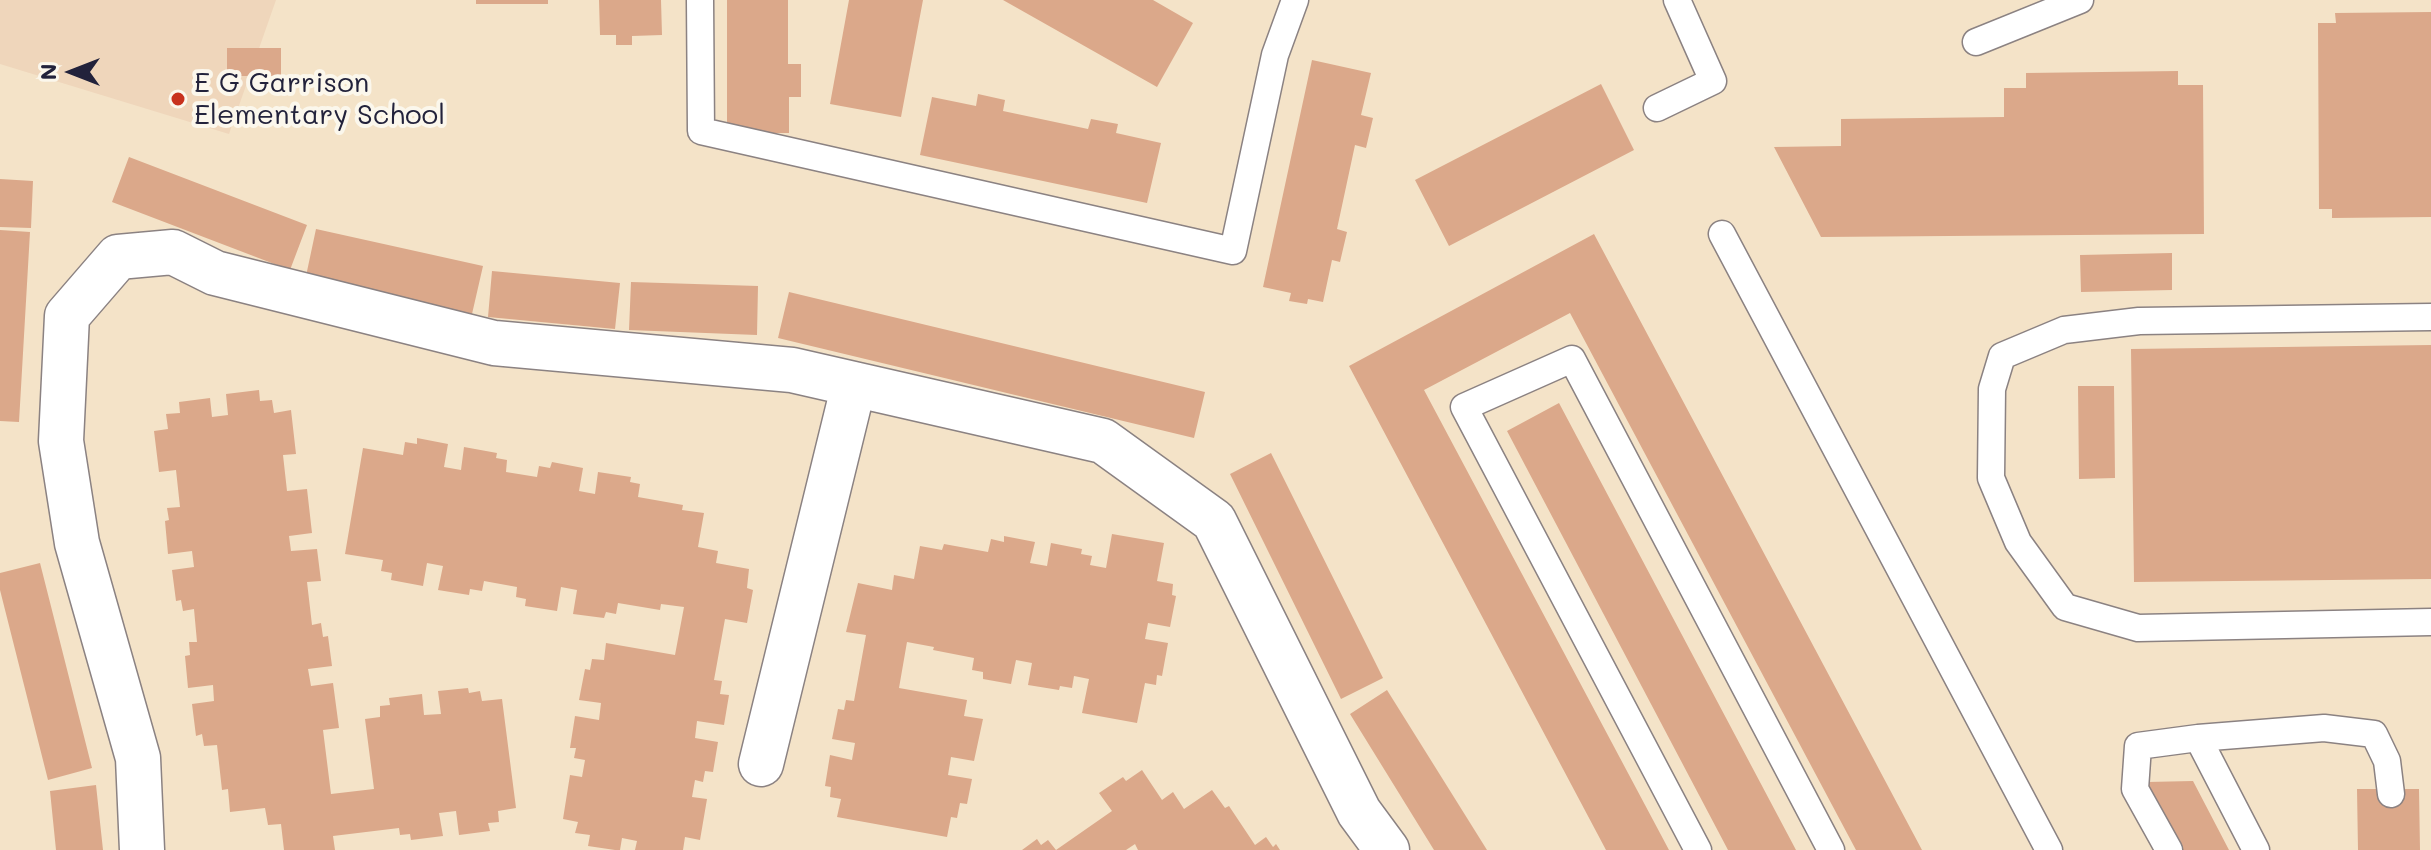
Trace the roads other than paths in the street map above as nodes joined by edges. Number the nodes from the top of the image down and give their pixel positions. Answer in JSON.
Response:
{"nodes":[{"id":1,"x":700,"y":0,"type":"edge"},
{"id":2,"x":1295,"y":0,"type":"edge"},
{"id":3,"x":1677,"y":0,"type":"edge"},
{"id":4,"x":2080,"y":0,"type":"edge"},
{"id":5,"x":1976,"y":42,"type":"dead end"},
{"id":6,"x":1657,"y":108,"type":"dead end"},
{"id":7,"x":1722,"y":234,"type":"dead end"},
{"id":8,"x":2431,"y":317,"type":"edge"},
{"id":9,"x":854,"y":384,"type":"junction"},
{"id":10,"x":2431,"y":622,"type":"edge"},
{"id":11,"x":2198,"y":738,"type":"junction"},
{"id":12,"x":761,"y":764,"type":"dead end"},
{"id":13,"x":2391,"y":794,"type":"dead end"},
{"id":14,"x":142,"y":850,"type":"edge"},
{"id":15,"x":1387,"y":850,"type":"edge"},
{"id":16,"x":1698,"y":850,"type":"edge"},
{"id":17,"x":1831,"y":850,"type":"edge"},
{"id":18,"x":2049,"y":850,"type":"edge"},
{"id":19,"x":2169,"y":850,"type":"edge"},
{"id":20,"x":2256,"y":850,"type":"edge"}],
"edges":[{"from":1,"to":2,"type":"lane"},
{"from":3,"to":6,"type":"lane"},
{"from":4,"to":5,"type":"lane"},
{"from":7,"to":18,"type":"lane"},
{"from":8,"to":10,"type":"lane"},
{"from":9,"to":12,"type":"street"},
{"from":9,"to":14,"type":"street"},
{"from":9,"to":15,"type":"street"},
{"from":11,"to":13,"type":"lane"},
{"from":11,"to":19,"type":"lane"},
{"from":11,"to":20,"type":"lane"},
{"from":16,"to":17,"type":"lane"}]}
